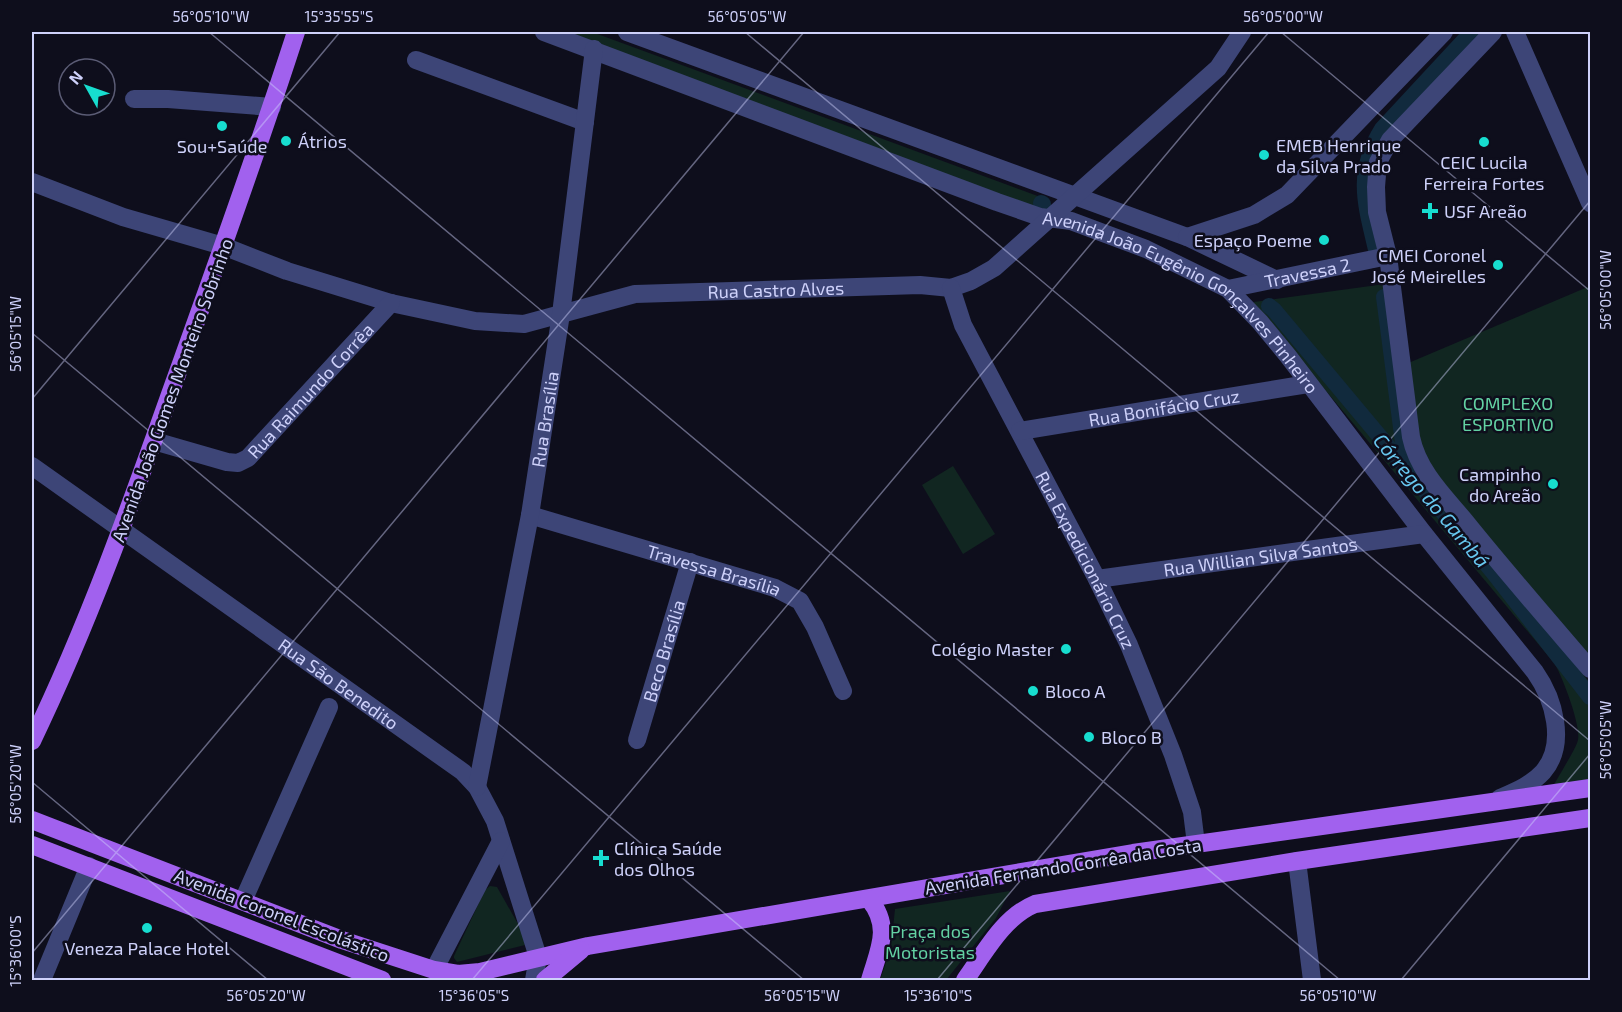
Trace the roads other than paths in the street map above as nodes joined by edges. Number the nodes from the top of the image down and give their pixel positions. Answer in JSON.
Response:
{"nodes":[{"id":1,"x":296,"y":32,"type":"edge"},
{"id":2,"x":544,"y":32,"type":"edge"},
{"id":3,"x":627,"y":32,"type":"edge"},
{"id":4,"x":1242,"y":32,"type":"edge"},
{"id":5,"x":1444,"y":32,"type":"edge"},
{"id":6,"x":1493,"y":32,"type":"edge"},
{"id":7,"x":1515,"y":32,"type":"edge"},
{"id":8,"x":594,"y":48,"type":"junction"},
{"id":9,"x":416,"y":60,"type":"dead end"},
{"id":10,"x":134,"y":99,"type":"dead end"},
{"id":11,"x":272,"y":107,"type":"junction"},
{"id":12,"x":585,"y":122,"type":"junction"},
{"id":13,"x":32,"y":182,"type":"edge"},
{"id":14,"x":1076,"y":196,"type":"junction"},
{"id":15,"x":1590,"y":203,"type":"edge"},
{"id":16,"x":1050,"y":218,"type":"junction"},
{"id":17,"x":1187,"y":237,"type":"junction"},
{"id":18,"x":223,"y":246,"type":"junction"},
{"id":19,"x":1388,"y":256,"type":"junction"},
{"id":20,"x":1277,"y":280,"type":"junction"},
{"id":21,"x":951,"y":288,"type":"junction"},
{"id":22,"x":1228,"y":289,"type":"junction"},
{"id":23,"x":391,"y":303,"type":"junction"},
{"id":24,"x":561,"y":314,"type":"junction"},
{"id":25,"x":1308,"y":384,"type":"junction"},
{"id":26,"x":1020,"y":431,"type":"junction"},
{"id":27,"x":154,"y":441,"type":"junction"},
{"id":28,"x":32,"y":466,"type":"edge"},
{"id":29,"x":530,"y":515,"type":"junction"},
{"id":30,"x":122,"y":530,"type":"junction"},
{"id":31,"x":1424,"y":534,"type":"junction"},
{"id":32,"x":690,"y":562,"type":"junction"},
{"id":33,"x":1096,"y":579,"type":"junction"},
{"id":34,"x":1590,"y":669,"type":"edge"},
{"id":35,"x":843,"y":691,"type":"dead end"},
{"id":36,"x":329,"y":707,"type":"dead end"},
{"id":37,"x":636,"y":740,"type":"dead end"},
{"id":38,"x":32,"y":741,"type":"edge"},
{"id":39,"x":477,"y":787,"type":"junction"},
{"id":40,"x":1590,"y":788,"type":"edge"},
{"id":41,"x":1484,"y":804,"type":"junction"},
{"id":42,"x":1590,"y":818,"type":"edge"},
{"id":43,"x":32,"y":820,"type":"edge"},
{"id":44,"x":501,"y":841,"type":"junction"},
{"id":45,"x":32,"y":844,"type":"edge"},
{"id":46,"x":1196,"y":844,"type":"junction"},
{"id":47,"x":1297,"y":861,"type":"junction"},
{"id":48,"x":89,"y":866,"type":"junction"},
{"id":49,"x":869,"y":899,"type":"junction"},
{"id":50,"x":243,"y":901,"type":"junction"},
{"id":51,"x":588,"y":946,"type":"junction"},
{"id":52,"x":538,"y":957,"type":"junction"},
{"id":53,"x":434,"y":970,"type":"junction"},
{"id":54,"x":476,"y":977,"type":"edge"},
{"id":55,"x":42,"y":981,"type":"edge"},
{"id":56,"x":382,"y":981,"type":"edge"},
{"id":57,"x":534,"y":981,"type":"edge"},
{"id":58,"x":545,"y":981,"type":"edge"},
{"id":59,"x":870,"y":981,"type":"edge"},
{"id":60,"x":965,"y":981,"type":"edge"},
{"id":61,"x":1312,"y":981,"type":"edge"}],
"edges":[{"from":1,"to":11,"type":"main road","name":"Avenida João Gomes Monteiro Sobrinho"},
{"from":2,"to":8,"type":"street","name":"Avenida João Eugênio Gonçalves Pinheiro"},
{"from":3,"to":14,"type":"street","name":"Avenida João Eugênio Gonçalves Pinheiro"},
{"from":4,"to":14,"type":"street","name":"Rua Castro Alves"},
{"from":5,"to":17,"type":"street"},
{"from":6,"to":19,"type":"street"},
{"from":7,"to":15,"type":"street"},
{"from":8,"to":12,"type":"street","name":"Rua Brasília"},
{"from":8,"to":16,"type":"street","name":"Avenida João Eugênio Gonçalves Pinheiro"},
{"from":9,"to":12,"type":"street"},
{"from":10,"to":11,"type":"street"},
{"from":11,"to":18,"type":"main road","name":"Avenida João Gomes Monteiro Sobrinho"},
{"from":12,"to":24,"type":"street","name":"Rua Brasília"},
{"from":13,"to":18,"type":"street","name":"Rua Castro Alves"},
{"from":14,"to":16,"type":"street","name":"Rua Castro Alves"},
{"from":14,"to":17,"type":"street","name":"Avenida João Eugênio Gonçalves Pinheiro"},
{"from":16,"to":21,"type":"street","name":"Rua Castro Alves"},
{"from":16,"to":22,"type":"street","name":"Avenida João Eugênio Gonçalves Pinheiro"},
{"from":17,"to":20,"type":"street","name":"Avenida João Eugênio Gonçalves Pinheiro"},
{"from":18,"to":23,"type":"street","name":"Rua Castro Alves"},
{"from":18,"to":27,"type":"main road","name":"Avenida João Gomes Monteiro Sobrinho"},
{"from":19,"to":20,"type":"street","name":"Travessa 2"},
{"from":19,"to":34,"type":"street"},
{"from":20,"to":22,"type":"street","name":"Travessa 2"},
{"from":21,"to":24,"type":"street","name":"Rua Castro Alves"},
{"from":21,"to":26,"type":"street","name":"Rua Expedicionário Cruz"},
{"from":22,"to":25,"type":"street","name":"Avenida João Eugênio Gonçalves Pinheiro"},
{"from":23,"to":24,"type":"street","name":"Rua Castro Alves"},
{"from":23,"to":27,"type":"street","name":"Rua Raimundo Corrêa"},
{"from":24,"to":29,"type":"street","name":"Rua Brasília"},
{"from":25,"to":26,"type":"street","name":"Rua Bonifácio Cruz"},
{"from":25,"to":31,"type":"street","name":"Avenida João Eugênio Gonçalves Pinheiro"},
{"from":26,"to":33,"type":"street","name":"Rua Expedicionário Cruz"},
{"from":27,"to":30,"type":"main road","name":"Avenida João Gomes Monteiro Sobrinho"},
{"from":28,"to":30,"type":"street","name":"Rua São Benedito"},
{"from":29,"to":32,"type":"street","name":"Travessa Brasília"},
{"from":29,"to":39,"type":"street","name":"Rua Brasília"},
{"from":30,"to":38,"type":"main road","name":"Avenida João Gomes Monteiro Sobrinho"},
{"from":30,"to":39,"type":"street","name":"Rua São Benedito"},
{"from":31,"to":33,"type":"street","name":"Rua Willian Silva Santos"},
{"from":31,"to":41,"type":"street","name":"Avenida João Eugênio Gonçalves Pinheiro"},
{"from":32,"to":35,"type":"street","name":"Travessa Brasília"},
{"from":32,"to":37,"type":"street","name":"Beco Brasília"},
{"from":33,"to":46,"type":"street","name":"Rua Expedicionário Cruz"},
{"from":36,"to":50,"type":"street"},
{"from":39,"to":44,"type":"street","name":"Rua São Benedito"},
{"from":40,"to":41,"type":"main road","name":"Avenida Fernando Corrêa da Costa"},
{"from":41,"to":46,"type":"main road","name":"Avenida Fernando Corrêa da Costa"},
{"from":42,"to":47,"type":"main road","name":"Avenida Fernando Corrêa da Costa"},
{"from":43,"to":50,"type":"main road","name":"Avenida Coronel Escolástico"},
{"from":44,"to":52,"type":"street","name":"Rua São Benedito"},
{"from":44,"to":53,"type":"street"},
{"from":45,"to":48,"type":"main road","name":"Avenida Coronel Escolástico"},
{"from":46,"to":49,"type":"main road","name":"Avenida Fernando Corrêa da Costa"},
{"from":47,"to":60,"type":"main road","name":"Avenida Fernando Corrêa da Costa"},
{"from":47,"to":61,"type":"street"},
{"from":48,"to":55,"type":"street"},
{"from":48,"to":56,"type":"main road","name":"Avenida Coronel Escolástico"},
{"from":49,"to":51,"type":"main road","name":"Avenida Fernando Corrêa da Costa"},
{"from":49,"to":59,"type":"main road"},
{"from":50,"to":53,"type":"main road","name":"Avenida Coronel Escolástico"},
{"from":51,"to":52,"type":"main road","name":"Avenida Fernando Corrêa da Costa"},
{"from":51,"to":58,"type":"main road"},
{"from":52,"to":54,"type":"main road","name":"Avenida Coronel Escolástico"},
{"from":52,"to":57,"type":"street","name":"Rua São Benedito"},
{"from":53,"to":54,"type":"main road","name":"Avenida Coronel Escolástico"}]}
